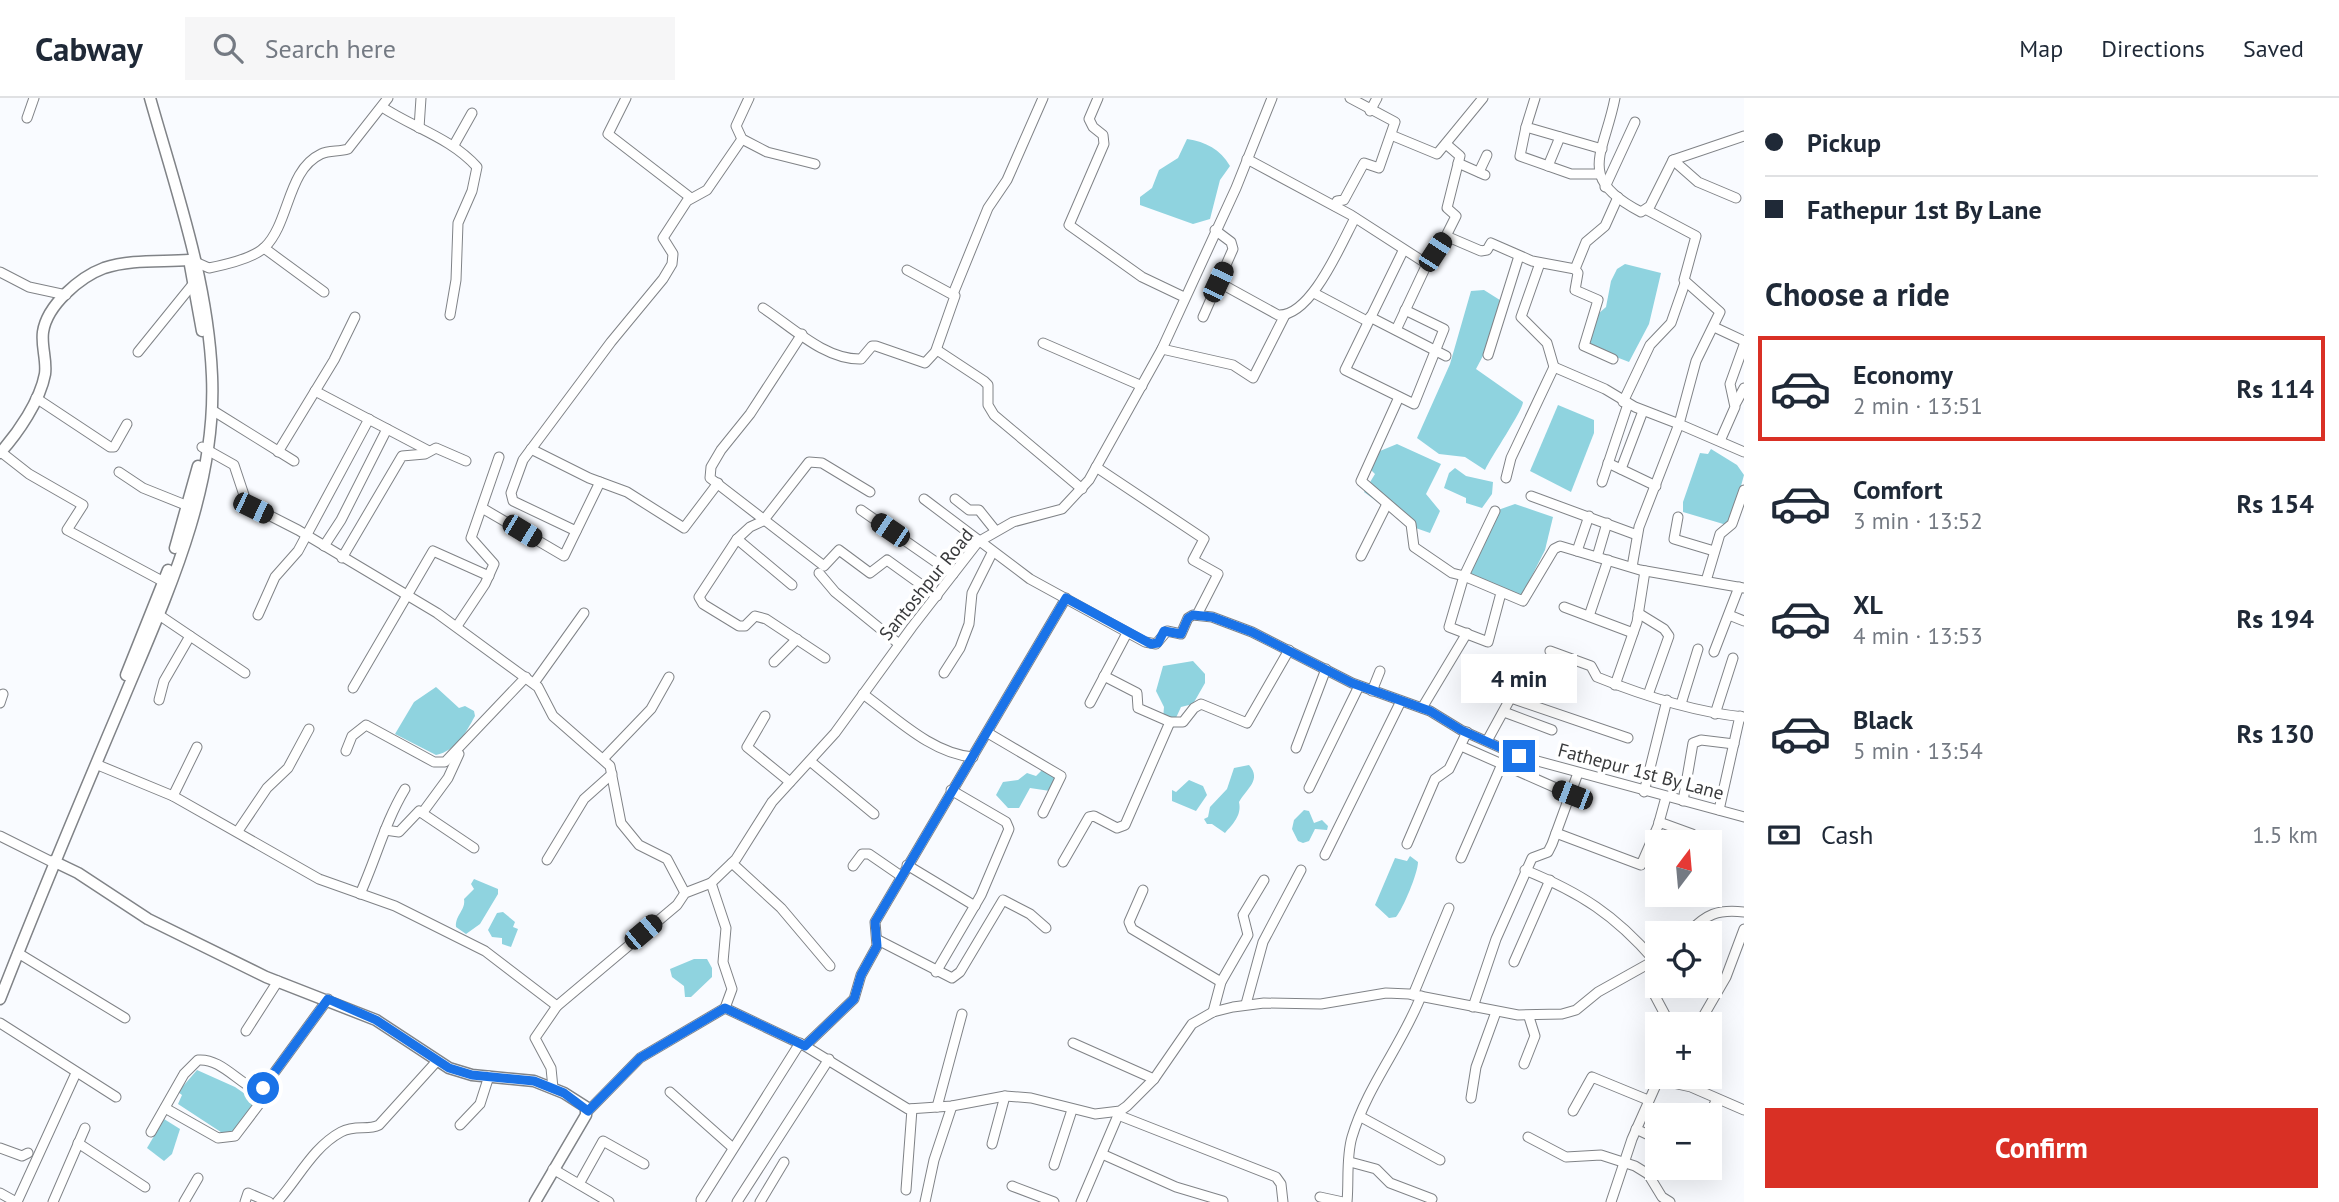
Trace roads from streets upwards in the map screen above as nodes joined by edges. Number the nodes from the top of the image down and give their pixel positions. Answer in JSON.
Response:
{"nodes":[{"id":1,"x":34,"y":98,"type":"edge"},
{"id":2,"x":148,"y":98,"type":"edge"},
{"id":3,"x":388,"y":98,"type":"edge"},
{"id":4,"x":421,"y":98,"type":"edge"},
{"id":5,"x":626,"y":98,"type":"edge"},
{"id":6,"x":749,"y":98,"type":"edge"},
{"id":7,"x":1043,"y":98,"type":"edge"},
{"id":8,"x":1098,"y":98,"type":"edge"},
{"id":9,"x":1272,"y":98,"type":"edge"},
{"id":10,"x":1350,"y":98,"type":"edge"},
{"id":11,"x":1377,"y":98,"type":"edge"},
{"id":12,"x":1483,"y":98,"type":"edge"},
{"id":13,"x":1535,"y":98,"type":"edge"},
{"id":14,"x":1615,"y":98,"type":"edge"},
{"id":15,"x":382,"y":107,"type":"junction"},
{"id":16,"x":1370,"y":111,"type":"junction"},
{"id":17,"x":472,"y":113,"type":"dead end"},
{"id":18,"x":27,"y":118,"type":"dead end"},
{"id":19,"x":1635,"y":122,"type":"dead end"},
{"id":20,"x":1526,"y":127,"type":"junction"},
{"id":21,"x":419,"y":128,"type":"junction"},
{"id":22,"x":1391,"y":135,"type":"junction"},
{"id":23,"x":1744,"y":136,"type":"edge"},
{"id":24,"x":1560,"y":137,"type":"junction"},
{"id":25,"x":742,"y":139,"type":"junction"},
{"id":26,"x":1446,"y":144,"type":"junction"},
{"id":27,"x":454,"y":145,"type":"junction"},
{"id":28,"x":1602,"y":149,"type":"junction"},
{"id":29,"x":1487,"y":155,"type":"dead end"},
{"id":30,"x":1247,"y":159,"type":"junction"},
{"id":31,"x":1673,"y":160,"type":"junction"},
{"id":32,"x":1458,"y":163,"type":"junction"},
{"id":33,"x":816,"y":164,"type":"dead end"},
{"id":34,"x":1548,"y":166,"type":"junction"},
{"id":35,"x":1598,"y":174,"type":"junction"},
{"id":36,"x":1605,"y":187,"type":"junction"},
{"id":37,"x":1618,"y":197,"type":"junction"},
{"id":38,"x":691,"y":198,"type":"junction"},
{"id":39,"x":1736,"y":198,"type":"dead end"},
{"id":40,"x":1335,"y":206,"type":"junction"},
{"id":41,"x":1647,"y":209,"type":"junction"},
{"id":42,"x":1355,"y":218,"type":"junction"},
{"id":43,"x":1214,"y":230,"type":"junction"},
{"id":44,"x":1446,"y":236,"type":"junction"},
{"id":45,"x":264,"y":248,"type":"junction"},
{"id":46,"x":1403,"y":251,"type":"junction"},
{"id":47,"x":1519,"y":256,"type":"junction"},
{"id":48,"x":193,"y":261,"type":"junction"},
{"id":49,"x":1540,"y":263,"type":"junction"},
{"id":50,"x":1427,"y":264,"type":"junction"},
{"id":51,"x":1575,"y":269,"type":"junction"},
{"id":52,"x":907,"y":270,"type":"dead end"},
{"id":53,"x":0,"y":272,"type":"edge"},
{"id":54,"x":1218,"y":282,"type":"junction"},
{"id":55,"x":1685,"y":283,"type":"junction"},
{"id":56,"x":194,"y":284,"type":"junction"},
{"id":57,"x":324,"y":292,"type":"dead end"},
{"id":58,"x":1314,"y":293,"type":"junction"},
{"id":59,"x":953,"y":294,"type":"junction"},
{"id":60,"x":65,"y":295,"type":"junction"},
{"id":61,"x":1184,"y":298,"type":"junction"},
{"id":62,"x":763,"y":308,"type":"dead end"},
{"id":63,"x":1405,"y":310,"type":"junction"},
{"id":64,"x":450,"y":315,"type":"dead end"},
{"id":65,"x":1284,"y":315,"type":"junction"},
{"id":66,"x":355,"y":317,"type":"dead end"},
{"id":67,"x":1203,"y":317,"type":"dead end"},
{"id":68,"x":1369,"y":319,"type":"junction"},
{"id":69,"x":1714,"y":327,"type":"junction"},
{"id":70,"x":1396,"y":330,"type":"junction"},
{"id":71,"x":802,"y":334,"type":"junction"},
{"id":72,"x":1043,"y":342,"type":"dead end"},
{"id":73,"x":1744,"y":343,"type":"edge"},
{"id":74,"x":1162,"y":349,"type":"junction"},
{"id":75,"x":936,"y":350,"type":"junction"},
{"id":76,"x":1436,"y":351,"type":"junction"},
{"id":77,"x":138,"y":352,"type":"dead end"},
{"id":78,"x":1488,"y":355,"type":"dead end"},
{"id":79,"x":1446,"y":356,"type":"dead end"},
{"id":80,"x":1613,"y":359,"type":"dead end"},
{"id":81,"x":1554,"y":367,"type":"junction"},
{"id":82,"x":1142,"y":386,"type":"junction"},
{"id":83,"x":1744,"y":388,"type":"edge"},
{"id":84,"x":315,"y":391,"type":"junction"},
{"id":85,"x":1399,"y":397,"type":"junction"},
{"id":86,"x":36,"y":398,"type":"junction"},
{"id":87,"x":1626,"y":403,"type":"junction"},
{"id":88,"x":1736,"y":403,"type":"junction"},
{"id":89,"x":212,"y":410,"type":"junction"},
{"id":90,"x":1643,"y":411,"type":"junction"},
{"id":91,"x":369,"y":419,"type":"junction"},
{"id":92,"x":127,"y":424,"type":"dead end"},
{"id":93,"x":1679,"y":424,"type":"junction"},
{"id":94,"x":387,"y":429,"type":"junction"},
{"id":95,"x":1720,"y":441,"type":"junction"},
{"id":96,"x":205,"y":448,"type":"junction"},
{"id":97,"x":531,"y":449,"type":"junction"},
{"id":98,"x":429,"y":451,"type":"junction"},
{"id":99,"x":0,"y":452,"type":"edge"},
{"id":100,"x":278,"y":452,"type":"junction"},
{"id":101,"x":1744,"y":453,"type":"edge"},
{"id":102,"x":499,"y":457,"type":"dead end"},
{"id":103,"x":294,"y":461,"type":"dead end"},
{"id":104,"x":466,"y":461,"type":"dead end"},
{"id":105,"x":1608,"y":463,"type":"junction"},
{"id":106,"x":1096,"y":467,"type":"junction"},
{"id":107,"x":1621,"y":469,"type":"junction"},
{"id":108,"x":119,"y":471,"type":"dead end"},
{"id":109,"x":1506,"y":478,"type":"dead end"},
{"id":110,"x":600,"y":482,"type":"junction"},
{"id":111,"x":1602,"y":482,"type":"dead end"},
{"id":112,"x":718,"y":483,"type":"junction"},
{"id":113,"x":1656,"y":486,"type":"junction"},
{"id":114,"x":1082,"y":489,"type":"junction"},
{"id":115,"x":1744,"y":490,"type":"edge"},
{"id":116,"x":870,"y":492,"type":"dead end"},
{"id":117,"x":1531,"y":496,"type":"dead end"},
{"id":118,"x":923,"y":499,"type":"dead end"},
{"id":119,"x":955,"y":499,"type":"dead end"},
{"id":120,"x":1387,"y":504,"type":"junction"},
{"id":121,"x":188,"y":506,"type":"junction"},
{"id":122,"x":482,"y":508,"type":"junction"},
{"id":123,"x":861,"y":510,"type":"dead end"},
{"id":124,"x":1495,"y":511,"type":"dead end"},
{"id":125,"x":1589,"y":516,"type":"junction"},
{"id":126,"x":1678,"y":517,"type":"dead end"},
{"id":127,"x":763,"y":521,"type":"junction"},
{"id":128,"x":1607,"y":523,"type":"junction"},
{"id":129,"x":995,"y":530,"type":"junction"},
{"id":130,"x":576,"y":531,"type":"junction"},
{"id":131,"x":306,"y":534,"type":"junction"},
{"id":132,"x":1637,"y":535,"type":"junction"},
{"id":133,"x":737,"y":539,"type":"junction"},
{"id":134,"x":978,"y":542,"type":"junction"},
{"id":135,"x":324,"y":546,"type":"junction"},
{"id":136,"x":1577,"y":551,"type":"junction"},
{"id":137,"x":1714,"y":551,"type":"junction"},
{"id":138,"x":992,"y":552,"type":"junction"},
{"id":139,"x":1361,"y":556,"type":"dead end"},
{"id":140,"x":1597,"y":557,"type":"junction"},
{"id":141,"x":342,"y":558,"type":"junction"},
{"id":142,"x":1608,"y":561,"type":"junction"},
{"id":143,"x":1632,"y":567,"type":"junction"},
{"id":144,"x":1645,"y":570,"type":"junction"},
{"id":145,"x":819,"y":573,"type":"dead end"},
{"id":146,"x":953,"y":574,"type":"junction"},
{"id":147,"x":489,"y":576,"type":"junction"},
{"id":148,"x":1464,"y":576,"type":"junction"},
{"id":149,"x":1706,"y":581,"type":"junction"},
{"id":150,"x":164,"y":582,"type":"junction"},
{"id":151,"x":792,"y":585,"type":"dead end"},
{"id":152,"x":1741,"y":587,"type":"edge"},
{"id":153,"x":1501,"y":593,"type":"junction"},
{"id":154,"x":407,"y":596,"type":"junction"},
{"id":155,"x":937,"y":596,"type":"junction"},
{"id":156,"x":1066,"y":598,"type":"junction"},
{"id":157,"x":1564,"y":607,"type":"dead end"},
{"id":158,"x":584,"y":613,"type":"dead end"},
{"id":159,"x":1638,"y":613,"type":"junction"},
{"id":160,"x":159,"y":615,"type":"junction"},
{"id":161,"x":258,"y":615,"type":"dead end"},
{"id":162,"x":1197,"y":615,"type":"junction"},
{"id":163,"x":1590,"y":615,"type":"junction"},
{"id":164,"x":1729,"y":615,"type":"junction"},
{"id":165,"x":1744,"y":621,"type":"edge"},
{"id":166,"x":457,"y":626,"type":"junction"},
{"id":167,"x":1127,"y":633,"type":"junction"},
{"id":168,"x":1466,"y":633,"type":"junction"},
{"id":169,"x":1633,"y":633,"type":"junction"},
{"id":170,"x":190,"y":636,"type":"junction"},
{"id":171,"x":797,"y":639,"type":"junction"},
{"id":172,"x":899,"y":644,"type":"junction"},
{"id":173,"x":1698,"y":649,"type":"dead end"},
{"id":174,"x":1289,"y":650,"type":"junction"},
{"id":175,"x":1550,"y":651,"type":"dead end"},
{"id":176,"x":1714,"y":652,"type":"dead end"},
{"id":177,"x":825,"y":658,"type":"dead end"},
{"id":178,"x":1732,"y":658,"type":"dead end"},
{"id":179,"x":774,"y":662,"type":"dead end"},
{"id":180,"x":1527,"y":668,"type":"dead end"},
{"id":181,"x":1326,"y":669,"type":"junction"},
{"id":182,"x":1381,"y":671,"type":"dead end"},
{"id":183,"x":245,"y":673,"type":"dead end"},
{"id":184,"x":944,"y":673,"type":"dead end"},
{"id":185,"x":1104,"y":676,"type":"junction"},
{"id":186,"x":669,"y":677,"type":"dead end"},
{"id":187,"x":530,"y":680,"type":"junction"},
{"id":188,"x":1615,"y":684,"type":"junction"},
{"id":189,"x":1359,"y":686,"type":"junction"},
{"id":190,"x":353,"y":688,"type":"dead end"},
{"id":191,"x":1372,"y":691,"type":"junction"},
{"id":192,"x":863,"y":694,"type":"junction"},
{"id":193,"x":1648,"y":695,"type":"junction"},
{"id":194,"x":1511,"y":698,"type":"junction"},
{"id":195,"x":159,"y":700,"type":"dead end"},
{"id":196,"x":1667,"y":700,"type":"junction"},
{"id":197,"x":1401,"y":701,"type":"junction"},
{"id":198,"x":1090,"y":703,"type":"dead end"},
{"id":199,"x":1681,"y":704,"type":"junction"},
{"id":200,"x":1422,"y":708,"type":"junction"},
{"id":201,"x":1504,"y":712,"type":"junction"},
{"id":202,"x":1715,"y":714,"type":"junction"},
{"id":203,"x":765,"y":716,"type":"dead end"},
{"id":204,"x":1742,"y":716,"type":"edge"},
{"id":205,"x":1170,"y":722,"type":"junction"},
{"id":206,"x":309,"y":729,"type":"dead end"},
{"id":207,"x":1552,"y":730,"type":"dead end"},
{"id":208,"x":1467,"y":732,"type":"junction"},
{"id":209,"x":988,"y":733,"type":"junction"},
{"id":210,"x":1628,"y":738,"type":"dead end"},
{"id":211,"x":1487,"y":741,"type":"junction"},
{"id":212,"x":1734,"y":744,"type":"junction"},
{"id":213,"x":463,"y":745,"type":"junction"},
{"id":214,"x":1461,"y":746,"type":"junction"},
{"id":215,"x":197,"y":747,"type":"dead end"},
{"id":216,"x":1296,"y":748,"type":"dead end"},
{"id":217,"x":346,"y":751,"type":"dead end"},
{"id":218,"x":973,"y":757,"type":"junction"},
{"id":219,"x":604,"y":758,"type":"junction"},
{"id":220,"x":810,"y":761,"type":"junction"},
{"id":221,"x":1502,"y":764,"type":"junction"},
{"id":222,"x":97,"y":765,"type":"junction"},
{"id":223,"x":1578,"y":773,"type":"junction"},
{"id":224,"x":612,"y":774,"type":"junction"},
{"id":225,"x":790,"y":782,"type":"junction"},
{"id":226,"x":1309,"y":788,"type":"dead end"},
{"id":227,"x":405,"y":789,"type":"dead end"},
{"id":228,"x":951,"y":790,"type":"junction"},
{"id":229,"x":1644,"y":792,"type":"junction"},
{"id":230,"x":1572,"y":795,"type":"junction"},
{"id":231,"x":173,"y":796,"type":"junction"},
{"id":232,"x":1666,"y":797,"type":"junction"},
{"id":233,"x":1683,"y":801,"type":"junction"},
{"id":234,"x":1719,"y":810,"type":"junction"},
{"id":235,"x":423,"y":811,"type":"junction"},
{"id":236,"x":1043,"y":813,"type":"dead end"},
{"id":237,"x":874,"y":814,"type":"dead end"},
{"id":238,"x":1744,"y":817,"type":"edge"},
{"id":239,"x":1660,"y":822,"type":"junction"},
{"id":240,"x":1681,"y":830,"type":"edge"},
{"id":241,"x":238,"y":831,"type":"junction"},
{"id":242,"x":385,"y":831,"type":"junction"},
{"id":243,"x":1556,"y":833,"type":"junction"},
{"id":244,"x":0,"y":836,"type":"edge"},
{"id":245,"x":1406,"y":844,"type":"dead end"},
{"id":246,"x":474,"y":848,"type":"dead end"},
{"id":247,"x":1325,"y":855,"type":"dead end"},
{"id":248,"x":1461,"y":858,"type":"dead end"},
{"id":249,"x":547,"y":860,"type":"dead end"},
{"id":250,"x":54,"y":862,"type":"junction"},
{"id":251,"x":1063,"y":862,"type":"dead end"},
{"id":252,"x":732,"y":863,"type":"junction"},
{"id":253,"x":907,"y":865,"type":"junction"},
{"id":254,"x":853,"y":866,"type":"dead end"},
{"id":255,"x":1301,"y":870,"type":"dead end"},
{"id":256,"x":1525,"y":870,"type":"junction"},
{"id":257,"x":901,"y":876,"type":"junction"},
{"id":258,"x":1264,"y":880,"type":"dead end"},
{"id":259,"x":1550,"y":880,"type":"junction"},
{"id":260,"x":711,"y":883,"type":"junction"},
{"id":261,"x":1143,"y":890,"type":"dead end"},
{"id":262,"x":685,"y":893,"type":"junction"},
{"id":263,"x":359,"y":894,"type":"junction"},
{"id":264,"x":975,"y":905,"type":"junction"},
{"id":265,"x":1449,"y":908,"type":"dead end"},
{"id":266,"x":1744,"y":912,"type":"edge"},
{"id":267,"x":1702,"y":921,"type":"edge"},
{"id":268,"x":1046,"y":928,"type":"dead end"},
{"id":269,"x":1249,"y":929,"type":"junction"},
{"id":270,"x":1744,"y":929,"type":"edge"},
{"id":271,"x":1265,"y":939,"type":"junction"},
{"id":272,"x":878,"y":940,"type":"junction"},
{"id":273,"x":1645,"y":949,"type":"edge"},
{"id":274,"x":18,"y":953,"type":"junction"},
{"id":275,"x":1514,"y":962,"type":"dead end"},
{"id":276,"x":830,"y":966,"type":"dead end"},
{"id":277,"x":1645,"y":966,"type":"edge"},
{"id":278,"x":936,"y":972,"type":"junction"},
{"id":279,"x":278,"y":981,"type":"junction"},
{"id":280,"x":0,"y":982,"type":"edge"},
{"id":281,"x":1221,"y":982,"type":"junction"},
{"id":282,"x":1417,"y":996,"type":"junction"},
{"id":283,"x":0,"y":999,"type":"edge"},
{"id":284,"x":328,"y":999,"type":"junction"},
{"id":285,"x":1246,"y":1003,"type":"junction"},
{"id":286,"x":557,"y":1006,"type":"junction"},
{"id":287,"x":1473,"y":1007,"type":"junction"},
{"id":288,"x":725,"y":1008,"type":"junction"},
{"id":289,"x":1213,"y":1012,"type":"junction"},
{"id":290,"x":1496,"y":1012,"type":"junction"},
{"id":291,"x":1706,"y":1012,"type":"edge"},
{"id":292,"x":962,"y":1014,"type":"dead end"},
{"id":293,"x":1529,"y":1017,"type":"junction"},
{"id":294,"x":125,"y":1018,"type":"dead end"},
{"id":295,"x":0,"y":1023,"type":"edge"},
{"id":296,"x":246,"y":1031,"type":"dead end"},
{"id":297,"x":1073,"y":1043,"type":"dead end"},
{"id":298,"x":803,"y":1045,"type":"junction"},
{"id":299,"x":829,"y":1059,"type":"junction"},
{"id":300,"x":437,"y":1061,"type":"junction"},
{"id":301,"x":1524,"y":1064,"type":"dead end"},
{"id":302,"x":76,"y":1073,"type":"junction"},
{"id":303,"x":489,"y":1076,"type":"junction"},
{"id":304,"x":1154,"y":1079,"type":"junction"},
{"id":305,"x":553,"y":1088,"type":"junction"},
{"id":306,"x":258,"y":1089,"type":"junction"},
{"id":307,"x":1654,"y":1089,"type":"edge"},
{"id":308,"x":1695,"y":1089,"type":"edge"},
{"id":309,"x":670,"y":1093,"type":"dead end"},
{"id":310,"x":1006,"y":1096,"type":"junction"},
{"id":311,"x":116,"y":1097,"type":"dead end"},
{"id":312,"x":1471,"y":1098,"type":"dead end"},
{"id":313,"x":1717,"y":1099,"type":"junction"},
{"id":314,"x":1648,"y":1100,"type":"junction"},
{"id":315,"x":1715,"y":1103,"type":"edge"},
{"id":316,"x":952,"y":1106,"type":"junction"},
{"id":317,"x":937,"y":1107,"type":"junction"},
{"id":318,"x":166,"y":1108,"type":"junction"},
{"id":319,"x":912,"y":1109,"type":"junction"},
{"id":320,"x":1072,"y":1110,"type":"junction"},
{"id":321,"x":1744,"y":1110,"type":"edge"},
{"id":322,"x":588,"y":1111,"type":"junction"},
{"id":323,"x":1573,"y":1111,"type":"dead end"},
{"id":324,"x":1119,"y":1113,"type":"junction"},
{"id":325,"x":1361,"y":1117,"type":"junction"},
{"id":326,"x":460,"y":1125,"type":"dead end"},
{"id":327,"x":85,"y":1128,"type":"dead end"},
{"id":328,"x":1636,"y":1129,"type":"junction"},
{"id":329,"x":151,"y":1132,"type":"dead end"},
{"id":330,"x":1645,"y":1133,"type":"edge"},
{"id":331,"x":1528,"y":1137,"type":"dead end"},
{"id":332,"x":78,"y":1143,"type":"junction"},
{"id":333,"x":992,"y":1144,"type":"dead end"},
{"id":334,"x":0,"y":1148,"type":"edge"},
{"id":335,"x":733,"y":1148,"type":"junction"},
{"id":336,"x":27,"y":1153,"type":"dead end"},
{"id":337,"x":1102,"y":1154,"type":"junction"},
{"id":338,"x":1440,"y":1160,"type":"dead end"},
{"id":339,"x":1623,"y":1161,"type":"junction"},
{"id":340,"x":784,"y":1162,"type":"dead end"},
{"id":341,"x":1350,"y":1162,"type":"junction"},
{"id":342,"x":644,"y":1164,"type":"dead end"},
{"id":343,"x":1054,"y":1165,"type":"dead end"},
{"id":344,"x":553,"y":1169,"type":"junction"},
{"id":345,"x":198,"y":1178,"type":"dead end"},
{"id":346,"x":579,"y":1184,"type":"junction"},
{"id":347,"x":1012,"y":1186,"type":"dead end"},
{"id":348,"x":145,"y":1187,"type":"dead end"},
{"id":349,"x":906,"y":1190,"type":"dead end"},
{"id":350,"x":0,"y":1193,"type":"edge"},
{"id":351,"x":1320,"y":1197,"type":"dead end"},
{"id":352,"x":1432,"y":1199,"type":"dead end"},
{"id":353,"x":701,"y":1201,"type":"edge"},
{"id":354,"x":1223,"y":1201,"type":"edge"},
{"id":355,"x":16,"y":1202,"type":"edge"},
{"id":356,"x":53,"y":1202,"type":"edge"},
{"id":357,"x":184,"y":1202,"type":"edge"},
{"id":358,"x":245,"y":1202,"type":"edge"},
{"id":359,"x":270,"y":1202,"type":"edge"},
{"id":360,"x":277,"y":1202,"type":"edge"},
{"id":361,"x":535,"y":1202,"type":"edge"},
{"id":362,"x":609,"y":1202,"type":"edge"},
{"id":363,"x":737,"y":1202,"type":"edge"},
{"id":364,"x":760,"y":1202,"type":"edge"},
{"id":365,"x":925,"y":1202,"type":"edge"},
{"id":366,"x":1054,"y":1202,"type":"edge"},
{"id":367,"x":1081,"y":1202,"type":"edge"},
{"id":368,"x":1283,"y":1202,"type":"edge"},
{"id":369,"x":1345,"y":1202,"type":"edge"},
{"id":370,"x":1611,"y":1202,"type":"edge"},
{"id":371,"x":1670,"y":1202,"type":"edge"}],
"edges":[{"from":1,"to":18,"type":"street"},
{"from":2,"to":48,"type":"street"},
{"from":3,"to":15,"type":"street"},
{"from":4,"to":21,"type":"street"},
{"from":5,"to":38,"type":"street"},
{"from":6,"to":25,"type":"street"},
{"from":7,"to":59,"type":"street"},
{"from":8,"to":61,"type":"street"},
{"from":9,"to":30,"type":"street","name":"Santoshpur Road"},
{"from":10,"to":16,"type":"street"},
{"from":11,"to":16,"type":"street"},
{"from":12,"to":26,"type":"street"},
{"from":13,"to":20,"type":"street"},
{"from":14,"to":28,"type":"street"},
{"from":15,"to":21,"type":"street"},
{"from":15,"to":45,"type":"street"},
{"from":16,"to":22,"type":"street"},
{"from":17,"to":27,"type":"street"},
{"from":19,"to":36,"type":"street"},
{"from":20,"to":24,"type":"street"},
{"from":20,"to":34,"type":"street"},
{"from":21,"to":27,"type":"street"},
{"from":22,"to":26,"type":"street"},
{"from":22,"to":40,"type":"street"},
{"from":23,"to":31,"type":"street"},
{"from":24,"to":28,"type":"street"},
{"from":24,"to":34,"type":"street"},
{"from":25,"to":33,"type":"street"},
{"from":25,"to":38,"type":"street"},
{"from":26,"to":32,"type":"street"},
{"from":27,"to":64,"type":"street"},
{"from":28,"to":35,"type":"street"},
{"from":29,"to":32,"type":"street"},
{"from":30,"to":40,"type":"street"},
{"from":30,"to":43,"type":"street","name":"Santoshpur Road"},
{"from":31,"to":39,"type":"street"},
{"from":31,"to":41,"type":"street"},
{"from":32,"to":44,"type":"street"},
{"from":34,"to":35,"type":"street"},
{"from":35,"to":36,"type":"street"},
{"from":36,"to":37,"type":"street"},
{"from":37,"to":41,"type":"street"},
{"from":37,"to":51,"type":"street"},
{"from":38,"to":97,"type":"street"},
{"from":40,"to":42,"type":"street"},
{"from":41,"to":55,"type":"street"},
{"from":42,"to":46,"type":"street"},
{"from":42,"to":58,"type":"street"},
{"from":43,"to":54,"type":"street"},
{"from":43,"to":61,"type":"street","name":"Santoshpur Road"},
{"from":44,"to":47,"type":"street"},
{"from":44,"to":50,"type":"street"},
{"from":45,"to":48,"type":"street"},
{"from":45,"to":57,"type":"street"},
{"from":46,"to":50,"type":"street"},
{"from":46,"to":68,"type":"street"},
{"from":47,"to":49,"type":"street"},
{"from":47,"to":78,"type":"street"},
{"from":48,"to":56,"type":"street"},
{"from":48,"to":60,"type":"street"},
{"from":48,"to":89,"type":"street"},
{"from":49,"to":51,"type":"street"},
{"from":49,"to":81,"type":"street"},
{"from":50,"to":63,"type":"street"},
{"from":51,"to":80,"type":"street"},
{"from":52,"to":59,"type":"street"},
{"from":53,"to":60,"type":"street"},
{"from":54,"to":65,"type":"street"},
{"from":54,"to":67,"type":"street"},
{"from":55,"to":69,"type":"street"},
{"from":55,"to":87,"type":"street"},
{"from":56,"to":77,"type":"street"},
{"from":56,"to":96,"type":"street"},
{"from":58,"to":65,"type":"street"},
{"from":58,"to":68,"type":"street"},
{"from":59,"to":75,"type":"street"},
{"from":60,"to":86,"type":"street"},
{"from":61,"to":74,"type":"street","name":"Santoshpur Road"},
{"from":62,"to":71,"type":"street"},
{"from":63,"to":70,"type":"street"},
{"from":63,"to":76,"type":"street"},
{"from":65,"to":74,"type":"street"},
{"from":66,"to":84,"type":"street"},
{"from":68,"to":70,"type":"street"},
{"from":68,"to":85,"type":"street"},
{"from":69,"to":73,"type":"street"},
{"from":69,"to":93,"type":"street"},
{"from":70,"to":76,"type":"street"},
{"from":71,"to":75,"type":"street"},
{"from":71,"to":112,"type":"street"},
{"from":72,"to":82,"type":"street"},
{"from":73,"to":88,"type":"street"},
{"from":74,"to":82,"type":"street","name":"Santoshpur Road"},
{"from":75,"to":114,"type":"street"},
{"from":76,"to":79,"type":"street"},
{"from":76,"to":85,"type":"street"},
{"from":81,"to":87,"type":"street"},
{"from":81,"to":109,"type":"street"},
{"from":82,"to":106,"type":"street","name":"Santoshpur Road"},
{"from":83,"to":88,"type":"street"},
{"from":84,"to":91,"type":"street"},
{"from":84,"to":100,"type":"street"},
{"from":85,"to":120,"type":"street"},
{"from":86,"to":92,"type":"street"},
{"from":86,"to":99,"type":"street"},
{"from":87,"to":90,"type":"street"},
{"from":87,"to":105,"type":"street"},
{"from":88,"to":95,"type":"street"},
{"from":89,"to":96,"type":"street"},
{"from":89,"to":100,"type":"street"},
{"from":90,"to":93,"type":"street"},
{"from":90,"to":107,"type":"street"},
{"from":91,"to":94,"type":"street"},
{"from":91,"to":131,"type":"street"},
{"from":93,"to":95,"type":"street"},
{"from":93,"to":113,"type":"street"},
{"from":94,"to":98,"type":"street"},
{"from":94,"to":135,"type":"street"},
{"from":95,"to":101,"type":"street"},
{"from":96,"to":121,"type":"street"},
{"from":96,"to":131,"type":"street"},
{"from":96,"to":160,"type":"street"},
{"from":97,"to":110,"type":"street"},
{"from":97,"to":130,"type":"street"},
{"from":98,"to":104,"type":"street"},
{"from":98,"to":141,"type":"street"},
{"from":99,"to":150,"type":"street"},
{"from":100,"to":103,"type":"street"},
{"from":102,"to":122,"type":"street"},
{"from":105,"to":107,"type":"street"},
{"from":105,"to":111,"type":"street"},
{"from":106,"to":114,"type":"street","name":"Santoshpur Road"},
{"from":106,"to":162,"type":"street"},
{"from":107,"to":113,"type":"street"},
{"from":108,"to":121,"type":"street"},
{"from":110,"to":112,"type":"street"},
{"from":110,"to":130,"type":"street"},
{"from":112,"to":127,"type":"street"},
{"from":113,"to":132,"type":"street"},
{"from":114,"to":129,"type":"street","name":"Santoshpur Road"},
{"from":115,"to":137,"type":"street"},
{"from":116,"to":127,"type":"street"},
{"from":117,"to":125,"type":"street"},
{"from":118,"to":134,"type":"street"},
{"from":119,"to":129,"type":"street"},
{"from":120,"to":139,"type":"street"},
{"from":120,"to":148,"type":"street"},
{"from":121,"to":150,"type":"street"},
{"from":122,"to":130,"type":"street"},
{"from":122,"to":147,"type":"street"},
{"from":123,"to":146,"type":"street"},
{"from":124,"to":148,"type":"street"},
{"from":125,"to":128,"type":"street"},
{"from":125,"to":136,"type":"street"},
{"from":126,"to":137,"type":"street"},
{"from":127,"to":133,"type":"street"},
{"from":127,"to":155,"type":"street"},
{"from":128,"to":132,"type":"street"},
{"from":128,"to":140,"type":"street"},
{"from":129,"to":134,"type":"street","name":"Santoshpur Road"},
{"from":131,"to":135,"type":"street"},
{"from":131,"to":161,"type":"street"},
{"from":132,"to":143,"type":"street"},
{"from":133,"to":151,"type":"street"},
{"from":133,"to":171,"type":"street"},
{"from":134,"to":138,"type":"street"},
{"from":134,"to":146,"type":"street","name":"Santoshpur Road"},
{"from":135,"to":141,"type":"street"},
{"from":136,"to":140,"type":"street"},
{"from":136,"to":153,"type":"street"},
{"from":137,"to":149,"type":"street"},
{"from":138,"to":156,"type":"street"},
{"from":138,"to":184,"type":"street"},
{"from":140,"to":142,"type":"street"},
{"from":141,"to":154,"type":"street"},
{"from":142,"to":143,"type":"street"},
{"from":142,"to":163,"type":"street"},
{"from":143,"to":144,"type":"street"},
{"from":144,"to":149,"type":"street"},
{"from":144,"to":159,"type":"street"},
{"from":145,"to":172,"type":"street"},
{"from":146,"to":155,"type":"street","name":"Santoshpur Road"},
{"from":147,"to":154,"type":"street"},
{"from":147,"to":166,"type":"street"},
{"from":148,"to":153,"type":"street"},
{"from":148,"to":168,"type":"street"},
{"from":149,"to":152,"type":"street"},
{"from":150,"to":250,"type":"street"},
{"from":152,"to":164,"type":"street"},
{"from":153,"to":168,"type":"street"},
{"from":154,"to":166,"type":"street"},
{"from":154,"to":190,"type":"street"},
{"from":155,"to":172,"type":"street","name":"Santoshpur Road"},
{"from":156,"to":167,"type":"street"},
{"from":156,"to":209,"type":"street"},
{"from":157,"to":163,"type":"street"},
{"from":158,"to":187,"type":"street"},
{"from":159,"to":169,"type":"street"},
{"from":159,"to":193,"type":"street"},
{"from":160,"to":170,"type":"street"},
{"from":160,"to":222,"type":"street"},
{"from":162,"to":167,"type":"street"},
{"from":162,"to":174,"type":"street","name":"Fathepur 1st By Lane"},
{"from":163,"to":169,"type":"street"},
{"from":164,"to":165,"type":"street"},
{"from":164,"to":176,"type":"street"},
{"from":166,"to":187,"type":"street"},
{"from":167,"to":185,"type":"street"},
{"from":168,"to":200,"type":"street"},
{"from":169,"to":188,"type":"street"},
{"from":170,"to":183,"type":"street"},
{"from":170,"to":195,"type":"street"},
{"from":171,"to":177,"type":"street"},
{"from":171,"to":179,"type":"street"},
{"from":172,"to":192,"type":"street","name":"Santoshpur Road"},
{"from":173,"to":199,"type":"street"},
{"from":174,"to":181,"type":"street","name":"Fathepur 1st By Lane"},
{"from":174,"to":205,"type":"street"},
{"from":175,"to":188,"type":"street"},
{"from":178,"to":202,"type":"street"},
{"from":180,"to":194,"type":"street"},
{"from":181,"to":189,"type":"street","name":"Fathepur 1st By Lane"},
{"from":181,"to":216,"type":"street"},
{"from":182,"to":191,"type":"street"},
{"from":185,"to":198,"type":"street"},
{"from":185,"to":205,"type":"street"},
{"from":186,"to":219,"type":"street"},
{"from":187,"to":213,"type":"street"},
{"from":187,"to":219,"type":"street"},
{"from":188,"to":193,"type":"street"},
{"from":189,"to":191,"type":"street","name":"Fathepur 1st By Lane"},
{"from":189,"to":226,"type":"street"},
{"from":191,"to":197,"type":"street","name":"Fathepur 1st By Lane"},
{"from":192,"to":218,"type":"street"},
{"from":192,"to":220,"type":"street","name":"Santoshpur Road"},
{"from":193,"to":196,"type":"street"},
{"from":194,"to":201,"type":"street"},
{"from":194,"to":210,"type":"street"},
{"from":196,"to":199,"type":"street"},
{"from":196,"to":229,"type":"street"},
{"from":197,"to":200,"type":"street","name":"Fathepur 1st By Lane"},
{"from":197,"to":247,"type":"street"},
{"from":199,"to":202,"type":"street"},
{"from":200,"to":208,"type":"street","name":"Fathepur 1st By Lane"},
{"from":201,"to":207,"type":"street"},
{"from":201,"to":211,"type":"street"},
{"from":202,"to":204,"type":"street"},
{"from":203,"to":225,"type":"street"},
{"from":204,"to":212,"type":"street"},
{"from":205,"to":251,"type":"street"},
{"from":206,"to":241,"type":"street"},
{"from":208,"to":211,"type":"street","name":"Fathepur 1st By Lane"},
{"from":208,"to":214,"type":"street"},
{"from":209,"to":218,"type":"street"},
{"from":209,"to":236,"type":"street"},
{"from":211,"to":223,"type":"street","name":"Fathepur 1st By Lane"},
{"from":212,"to":233,"type":"street"},
{"from":212,"to":234,"type":"street"},
{"from":213,"to":217,"type":"street"},
{"from":213,"to":235,"type":"street"},
{"from":214,"to":221,"type":"street"},
{"from":214,"to":245,"type":"street"},
{"from":215,"to":231,"type":"street"},
{"from":218,"to":228,"type":"street"},
{"from":219,"to":224,"type":"street"},
{"from":220,"to":225,"type":"street","name":"Santoshpur Road"},
{"from":220,"to":237,"type":"street"},
{"from":221,"to":230,"type":"street"},
{"from":221,"to":248,"type":"street"},
{"from":222,"to":231,"type":"street"},
{"from":222,"to":250,"type":"street"},
{"from":223,"to":229,"type":"street","name":"Fathepur 1st By Lane"},
{"from":223,"to":230,"type":"street"},
{"from":224,"to":249,"type":"street"},
{"from":224,"to":262,"type":"street"},
{"from":225,"to":252,"type":"street","name":"Santoshpur Road"},
{"from":227,"to":242,"type":"street"},
{"from":228,"to":253,"type":"street"},
{"from":228,"to":264,"type":"street"},
{"from":229,"to":232,"type":"street","name":"Fathepur 1st By Lane"},
{"from":230,"to":243,"type":"street"},
{"from":231,"to":241,"type":"street"},
{"from":232,"to":233,"type":"street","name":"Fathepur 1st By Lane"},
{"from":232,"to":239,"type":"street"},
{"from":233,"to":234,"type":"street","name":"Fathepur 1st By Lane"},
{"from":234,"to":238,"type":"street","name":"Fathepur 1st By Lane"},
{"from":235,"to":242,"type":"street"},
{"from":235,"to":246,"type":"street"},
{"from":239,"to":240,"type":"street"},
{"from":239,"to":243,"type":"street"},
{"from":241,"to":263,"type":"street"},
{"from":242,"to":263,"type":"street"},
{"from":243,"to":256,"type":"street"},
{"from":244,"to":250,"type":"street"},
{"from":250,"to":274,"type":"street"},
{"from":250,"to":279,"type":"street"},
{"from":250,"to":280,"type":"street"},
{"from":252,"to":260,"type":"street","name":"Santoshpur Road"},
{"from":252,"to":276,"type":"street"},
{"from":253,"to":257,"type":"street"},
{"from":253,"to":264,"type":"street"},
{"from":254,"to":257,"type":"street"},
{"from":255,"to":271,"type":"street"},
{"from":256,"to":259,"type":"street"},
{"from":256,"to":287,"type":"street"},
{"from":257,"to":272,"type":"street"},
{"from":258,"to":269,"type":"street"},
{"from":259,"to":273,"type":"street"},
{"from":259,"to":275,"type":"street"},
{"from":260,"to":262,"type":"street"},
{"from":260,"to":288,"type":"street"},
{"from":261,"to":281,"type":"street"},
{"from":262,"to":286,"type":"street"},
{"from":263,"to":286,"type":"street"},
{"from":264,"to":278,"type":"street"},
{"from":265,"to":282,"type":"street"},
{"from":266,"to":267,"type":"street"},
{"from":268,"to":278,"type":"street"},
{"from":269,"to":271,"type":"street"},
{"from":269,"to":281,"type":"street"},
{"from":270,"to":291,"type":"street"},
{"from":271,"to":285,"type":"street"},
{"from":272,"to":278,"type":"street"},
{"from":272,"to":298,"type":"street"},
{"from":274,"to":283,"type":"street"},
{"from":274,"to":294,"type":"street"},
{"from":277,"to":293,"type":"street"},
{"from":279,"to":284,"type":"street"},
{"from":279,"to":296,"type":"street"},
{"from":281,"to":289,"type":"street"},
{"from":282,"to":285,"type":"street"},
{"from":282,"to":287,"type":"street"},
{"from":282,"to":325,"type":"street"},
{"from":284,"to":300,"type":"street"},
{"from":284,"to":306,"type":"street"},
{"from":285,"to":289,"type":"street"},
{"from":286,"to":305,"type":"street"},
{"from":287,"to":290,"type":"street"},
{"from":288,"to":298,"type":"street"},
{"from":288,"to":322,"type":"street"},
{"from":289,"to":304,"type":"street"},
{"from":290,"to":293,"type":"street"},
{"from":290,"to":312,"type":"street"},
{"from":292,"to":317,"type":"street"},
{"from":293,"to":301,"type":"street"},
{"from":295,"to":302,"type":"street"},
{"from":297,"to":304,"type":"street"},
{"from":298,"to":299,"type":"street"},
{"from":298,"to":335,"type":"street"},
{"from":299,"to":319,"type":"street"},
{"from":299,"to":363,"type":"street"},
{"from":300,"to":303,"type":"street"},
{"from":300,"to":360,"type":"street"},
{"from":302,"to":311,"type":"street"},
{"from":302,"to":355,"type":"street"},
{"from":303,"to":305,"type":"street"},
{"from":303,"to":326,"type":"street"},
{"from":304,"to":324,"type":"street"},
{"from":305,"to":322,"type":"street"},
{"from":306,"to":318,"type":"street"},
{"from":306,"to":318,"type":"street"},
{"from":307,"to":314,"type":"street"},
{"from":308,"to":313,"type":"street"},
{"from":309,"to":335,"type":"street"},
{"from":310,"to":316,"type":"street"},
{"from":310,"to":320,"type":"street"},
{"from":310,"to":333,"type":"street"},
{"from":313,"to":315,"type":"street"},
{"from":313,"to":321,"type":"street"},
{"from":314,"to":323,"type":"street"},
{"from":314,"to":328,"type":"street"},
{"from":316,"to":317,"type":"street"},
{"from":316,"to":365,"type":"street"},
{"from":317,"to":319,"type":"street"},
{"from":318,"to":329,"type":"street"},
{"from":319,"to":349,"type":"street"},
{"from":320,"to":324,"type":"street"},
{"from":320,"to":343,"type":"street"},
{"from":322,"to":344,"type":"street"},
{"from":324,"to":337,"type":"street"},
{"from":324,"to":368,"type":"street"},
{"from":325,"to":338,"type":"street"},
{"from":325,"to":341,"type":"street"},
{"from":327,"to":332,"type":"street"},
{"from":328,"to":330,"type":"street"},
{"from":328,"to":339,"type":"street"},
{"from":331,"to":339,"type":"street"},
{"from":332,"to":348,"type":"street"},
{"from":332,"to":356,"type":"street"},
{"from":334,"to":336,"type":"street"},
{"from":335,"to":353,"type":"street"},
{"from":337,"to":354,"type":"street"},
{"from":337,"to":367,"type":"street"},
{"from":339,"to":370,"type":"street"},
{"from":339,"to":371,"type":"street"},
{"from":340,"to":364,"type":"street"},
{"from":341,"to":352,"type":"street"},
{"from":341,"to":369,"type":"street"},
{"from":342,"to":346,"type":"street"},
{"from":344,"to":346,"type":"street"},
{"from":344,"to":361,"type":"street"},
{"from":345,"to":357,"type":"street"},
{"from":346,"to":362,"type":"street"},
{"from":347,"to":366,"type":"street"},
{"from":350,"to":355,"type":"street"},
{"from":351,"to":369,"type":"street"},
{"from":358,"to":359,"type":"street"}]}
